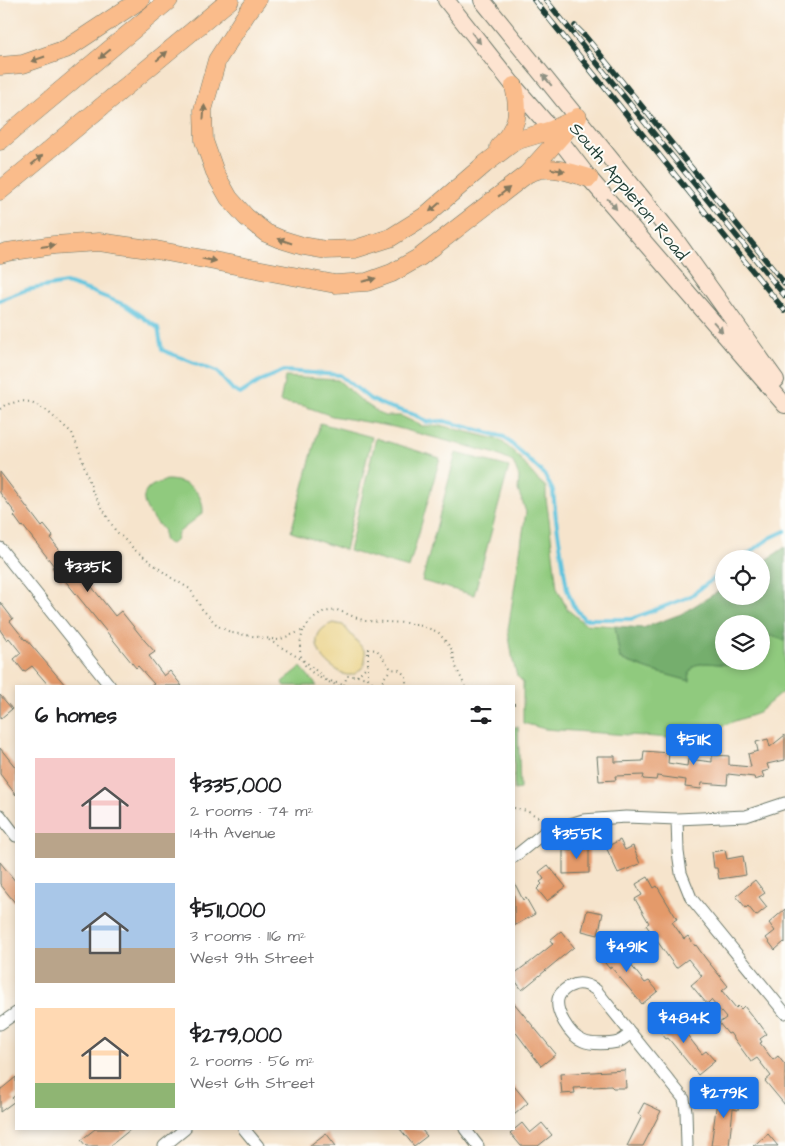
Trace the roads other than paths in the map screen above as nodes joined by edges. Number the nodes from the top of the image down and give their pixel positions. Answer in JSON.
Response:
{"nodes":[{"id":1,"x":140,"y":0,"type":"edge"},
{"id":2,"x":169,"y":0,"type":"edge"},
{"id":3,"x":230,"y":0,"type":"edge"},
{"id":4,"x":258,"y":0,"type":"edge"},
{"id":5,"x":446,"y":0,"type":"edge"},
{"id":6,"x":482,"y":0,"type":"edge"},
{"id":7,"x":0,"y":66,"type":"edge"},
{"id":8,"x":514,"y":86,"type":"junction"},
{"id":9,"x":578,"y":117,"type":"junction"},
{"id":10,"x":555,"y":134,"type":"junction"},
{"id":11,"x":0,"y":141,"type":"edge"},
{"id":12,"x":485,"y":164,"type":"junction"},
{"id":13,"x":527,"y":174,"type":"junction"},
{"id":14,"x":589,"y":178,"type":"junction"},
{"id":15,"x":0,"y":191,"type":"edge"},
{"id":16,"x":0,"y":254,"type":"edge"},
{"id":17,"x":785,"y":392,"type":"edge"},
{"id":18,"x":785,"y":405,"type":"edge"},
{"id":19,"x":0,"y":548,"type":"edge"},
{"id":20,"x":109,"y":685,"type":"edge"},
{"id":21,"x":785,"y":803,"type":"edge"},
{"id":22,"x":0,"y":815,"type":"edge"},
{"id":23,"x":677,"y":819,"type":"junction"},
{"id":24,"x":15,"y":835,"type":"edge"},
{"id":25,"x":515,"y":856,"type":"edge"},
{"id":26,"x":785,"y":1013,"type":"edge"},
{"id":27,"x":15,"y":1014,"type":"edge"},
{"id":28,"x":0,"y":1024,"type":"edge"},
{"id":29,"x":631,"y":1033,"type":"junction"},
{"id":30,"x":184,"y":1130,"type":"edge"},
{"id":31,"x":245,"y":1130,"type":"edge"},
{"id":32,"x":466,"y":1130,"type":"edge"},
{"id":33,"x":164,"y":1146,"type":"edge"},
{"id":34,"x":258,"y":1146,"type":"edge"},
{"id":35,"x":478,"y":1146,"type":"edge"},
{"id":36,"x":687,"y":1146,"type":"edge"}],
"edges":[{"from":1,"to":7,"type":"main road","one_way":true},
{"from":2,"to":11,"type":"main road","one_way":true},
{"from":15,"to":3,"type":"main road","one_way":true},
{"from":12,"to":4,"type":"main road","one_way":true},
{"from":5,"to":8,"type":"main road","name":"South Appleton Road","one_way":true},
{"from":9,"to":6,"type":"main road","name":"South Appleton Road","one_way":true},
{"from":8,"to":10,"type":"main road","name":"South Appleton Road"},
{"from":8,"to":12,"type":"main road"},
{"from":9,"to":10,"type":"main road"},
{"from":9,"to":17,"type":"main road","name":"South Appleton Road"},
{"from":10,"to":12,"type":"main road"},
{"from":10,"to":13,"type":"main road"},
{"from":10,"to":14,"type":"main road","name":"South Appleton Road"},
{"from":13,"to":14,"type":"main road","one_way":true},
{"from":16,"to":13,"type":"main road","one_way":true},
{"from":14,"to":18,"type":"main road","name":"South Appleton Road","one_way":true},
{"from":19,"to":20,"type":"street"},
{"from":21,"to":23,"type":"street"},
{"from":22,"to":24,"type":"street"},
{"from":23,"to":25,"type":"street"},
{"from":23,"to":26,"type":"street"},
{"from":27,"to":28,"type":"street"},
{"from":29,"to":29,"type":"street"},
{"from":29,"to":36,"type":"street"},
{"from":30,"to":33,"type":"street"},
{"from":31,"to":34,"type":"street"},
{"from":32,"to":35,"type":"street"}]}
